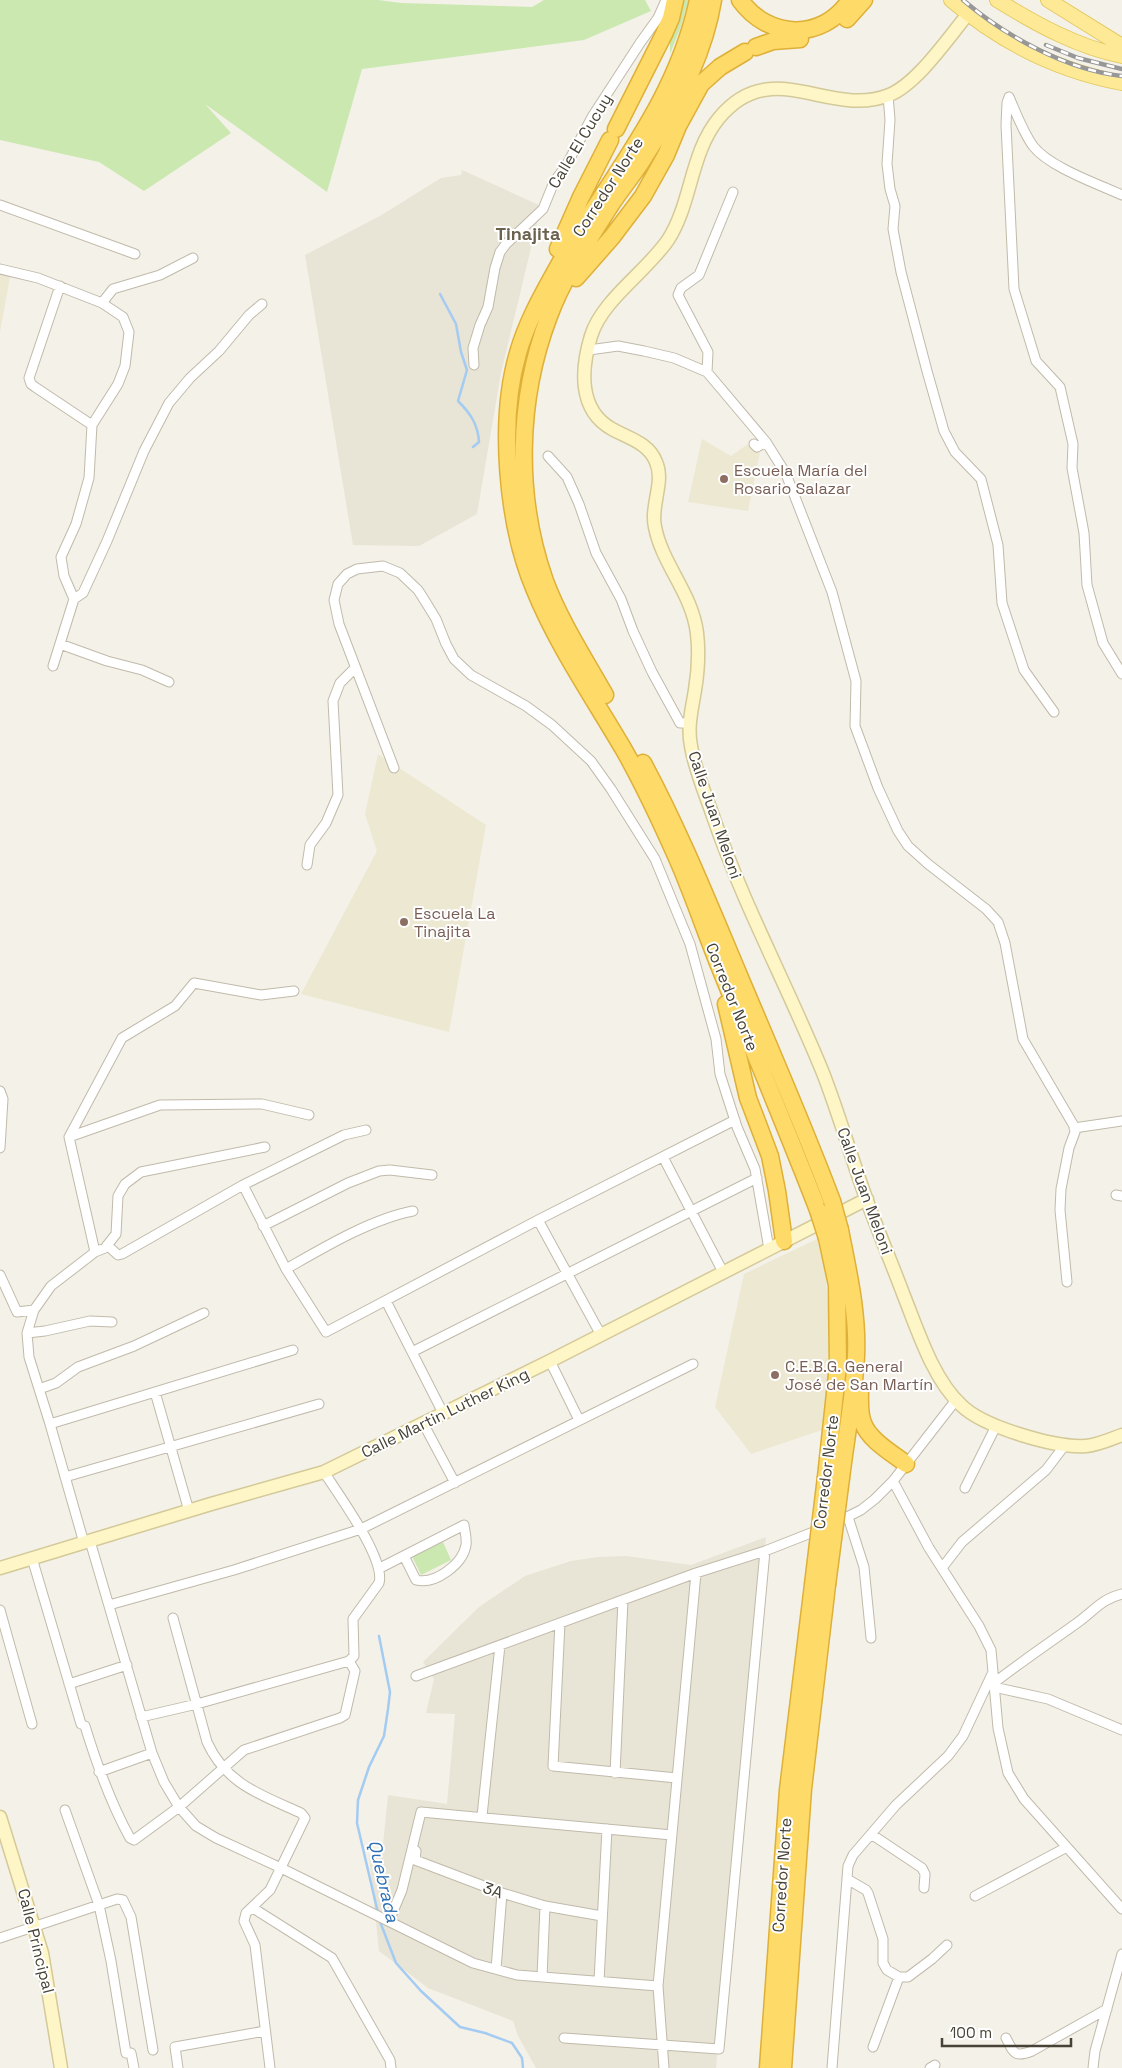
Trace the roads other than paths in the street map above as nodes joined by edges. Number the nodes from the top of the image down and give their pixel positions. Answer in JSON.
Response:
{"nodes":[{"id":1,"x":666,"y":0,"type":"edge"},
{"id":2,"x":675,"y":0,"type":"edge"},
{"id":3,"x":698,"y":0,"type":"edge"},
{"id":4,"x":712,"y":0,"type":"edge"},
{"id":5,"x":740,"y":0,"type":"edge"},
{"id":6,"x":850,"y":0,"type":"edge"},
{"id":7,"x":864,"y":0,"type":"edge"},
{"id":8,"x":951,"y":0,"type":"edge"},
{"id":9,"x":997,"y":0,"type":"edge"},
{"id":10,"x":1048,"y":0,"type":"edge"},
{"id":11,"x":968,"y":14,"type":"junction"},
{"id":12,"x":1122,"y":46,"type":"edge"},
{"id":13,"x":1122,"y":56,"type":"edge"},
{"id":14,"x":1122,"y":83,"type":"edge"},
{"id":15,"x":888,"y":96,"type":"junction"},
{"id":16,"x":733,"y":192,"type":"dead end"},
{"id":17,"x":1122,"y":195,"type":"edge"},
{"id":18,"x":0,"y":205,"type":"edge"},
{"id":19,"x":135,"y":254,"type":"dead end"},
{"id":20,"x":193,"y":258,"type":"dead end"},
{"id":21,"x":0,"y":269,"type":"edge"},
{"id":22,"x":60,"y":286,"type":"junction"},
{"id":23,"x":102,"y":303,"type":"junction"},
{"id":24,"x":262,"y":304,"type":"dead end"},
{"id":25,"x":532,"y":314,"type":"junction"},
{"id":26,"x":549,"y":314,"type":"junction"},
{"id":27,"x":588,"y":350,"type":"junction"},
{"id":28,"x":474,"y":365,"type":"dead end"},
{"id":29,"x":708,"y":372,"type":"junction"},
{"id":30,"x":92,"y":425,"type":"junction"},
{"id":31,"x":766,"y":442,"type":"junction"},
{"id":32,"x":754,"y":444,"type":"dead end"},
{"id":33,"x":548,"y":456,"type":"dead end"},
{"id":34,"x":74,"y":599,"type":"junction"},
{"id":35,"x":60,"y":644,"type":"junction"},
{"id":36,"x":52,"y":666,"type":"dead end"},
{"id":37,"x":356,"y":668,"type":"junction"},
{"id":38,"x":1122,"y":674,"type":"edge"},
{"id":39,"x":170,"y":682,"type":"dead end"},
{"id":40,"x":1054,"y":712,"type":"dead end"},
{"id":41,"x":690,"y":723,"type":"junction"},
{"id":42,"x":394,"y":768,"type":"dead end"},
{"id":43,"x":307,"y":864,"type":"dead end"},
{"id":44,"x":713,"y":951,"type":"junction"},
{"id":45,"x":294,"y":991,"type":"dead end"},
{"id":46,"x":0,"y":1090,"type":"edge"},
{"id":47,"x":309,"y":1115,"type":"dead end"},
{"id":48,"x":735,"y":1120,"type":"junction"},
{"id":49,"x":1122,"y":1121,"type":"edge"},
{"id":50,"x":1074,"y":1128,"type":"junction"},
{"id":51,"x":366,"y":1130,"type":"dead end"},
{"id":52,"x":69,"y":1137,"type":"junction"},
{"id":53,"x":265,"y":1147,"type":"dead end"},
{"id":54,"x":0,"y":1148,"type":"edge"},
{"id":55,"x":663,"y":1157,"type":"junction"},
{"id":56,"x":432,"y":1174,"type":"dead end"},
{"id":57,"x":757,"y":1178,"type":"junction"},
{"id":58,"x":243,"y":1185,"type":"junction"},
{"id":59,"x":866,"y":1199,"type":"junction"},
{"id":60,"x":413,"y":1211,"type":"dead end"},
{"id":61,"x":691,"y":1211,"type":"junction"},
{"id":62,"x":538,"y":1220,"type":"junction"},
{"id":63,"x":263,"y":1226,"type":"junction"},
{"id":64,"x":834,"y":1234,"type":"junction"},
{"id":65,"x":108,"y":1245,"type":"junction"},
{"id":66,"x":776,"y":1245,"type":"junction"},
{"id":67,"x":95,"y":1252,"type":"junction"},
{"id":68,"x":286,"y":1269,"type":"junction"},
{"id":69,"x":723,"y":1272,"type":"junction"},
{"id":70,"x":567,"y":1273,"type":"junction"},
{"id":71,"x":0,"y":1275,"type":"edge"},
{"id":72,"x":1067,"y":1282,"type":"dead end"},
{"id":73,"x":386,"y":1301,"type":"junction"},
{"id":74,"x":34,"y":1310,"type":"junction"},
{"id":75,"x":204,"y":1313,"type":"dead end"},
{"id":76,"x":112,"y":1322,"type":"dead end"},
{"id":77,"x":27,"y":1333,"type":"junction"},
{"id":78,"x":601,"y":1335,"type":"junction"},
{"id":79,"x":293,"y":1350,"type":"dead end"},
{"id":80,"x":412,"y":1352,"type":"junction"},
{"id":81,"x":856,"y":1355,"type":"junction"},
{"id":82,"x":550,"y":1361,"type":"junction"},
{"id":83,"x":693,"y":1364,"type":"dead end"},
{"id":84,"x":39,"y":1389,"type":"junction"},
{"id":85,"x":155,"y":1392,"type":"junction"},
{"id":86,"x":956,"y":1400,"type":"junction"},
{"id":87,"x":319,"y":1404,"type":"dead end"},
{"id":88,"x":443,"y":1413,"type":"junction"},
{"id":89,"x":580,"y":1420,"type":"junction"},
{"id":90,"x":424,"y":1423,"type":"junction"},
{"id":91,"x":50,"y":1424,"type":"junction"},
{"id":92,"x":996,"y":1426,"type":"junction"},
{"id":93,"x":1122,"y":1435,"type":"edge"},
{"id":94,"x":1065,"y":1445,"type":"junction"},
{"id":95,"x":170,"y":1448,"type":"junction"},
{"id":96,"x":906,"y":1464,"type":"junction"},
{"id":97,"x":324,"y":1472,"type":"junction"},
{"id":98,"x":65,"y":1477,"type":"junction"},
{"id":99,"x":833,"y":1477,"type":"junction"},
{"id":100,"x":893,"y":1481,"type":"junction"},
{"id":101,"x":455,"y":1483,"type":"junction"},
{"id":102,"x":965,"y":1488,"type":"dead end"},
{"id":103,"x":190,"y":1511,"type":"junction"},
{"id":104,"x":848,"y":1517,"type":"junction"},
{"id":105,"x":361,"y":1530,"type":"junction"},
{"id":106,"x":87,"y":1542,"type":"junction"},
{"id":107,"x":765,"y":1551,"type":"junction"},
{"id":108,"x":404,"y":1556,"type":"junction"},
{"id":109,"x":32,"y":1558,"type":"junction"},
{"id":110,"x":0,"y":1568,"type":"edge"},
{"id":111,"x":380,"y":1568,"type":"junction"},
{"id":112,"x":942,"y":1568,"type":"junction"},
{"id":113,"x":696,"y":1573,"type":"junction"},
{"id":114,"x":820,"y":1585,"type":"junction"},
{"id":115,"x":1122,"y":1594,"type":"edge"},
{"id":116,"x":623,"y":1600,"type":"junction"},
{"id":117,"x":109,"y":1605,"type":"junction"},
{"id":118,"x":0,"y":1610,"type":"edge"},
{"id":119,"x":173,"y":1618,"type":"dead end"},
{"id":120,"x":560,"y":1623,"type":"junction"},
{"id":121,"x":871,"y":1638,"type":"dead end"},
{"id":122,"x":500,"y":1645,"type":"junction"},
{"id":123,"x":349,"y":1661,"type":"junction"},
{"id":124,"x":127,"y":1665,"type":"junction"},
{"id":125,"x":993,"y":1672,"type":"junction"},
{"id":126,"x":416,"y":1676,"type":"dead end"},
{"id":127,"x":69,"y":1684,"type":"junction"},
{"id":128,"x":994,"y":1686,"type":"junction"},
{"id":129,"x":196,"y":1704,"type":"junction"},
{"id":130,"x":141,"y":1717,"type":"junction"},
{"id":131,"x":32,"y":1724,"type":"dead end"},
{"id":132,"x":1122,"y":1730,"type":"edge"},
{"id":133,"x":152,"y":1753,"type":"junction"},
{"id":134,"x":222,"y":1768,"type":"junction"},
{"id":135,"x":99,"y":1772,"type":"junction"},
{"id":136,"x":615,"y":1772,"type":"junction"},
{"id":137,"x":677,"y":1778,"type":"junction"},
{"id":138,"x":179,"y":1807,"type":"junction"},
{"id":139,"x":65,"y":1810,"type":"dead end"},
{"id":140,"x":482,"y":1816,"type":"junction"},
{"id":141,"x":0,"y":1817,"type":"edge"},
{"id":142,"x":608,"y":1829,"type":"junction"},
{"id":143,"x":416,"y":1831,"type":"junction"},
{"id":144,"x":871,"y":1834,"type":"junction"},
{"id":145,"x":672,"y":1835,"type":"junction"},
{"id":146,"x":1067,"y":1847,"type":"junction"},
{"id":147,"x":282,"y":1868,"type":"junction"},
{"id":148,"x":847,"y":1879,"type":"junction"},
{"id":149,"x":924,"y":1888,"type":"dead end"},
{"id":150,"x":502,"y":1893,"type":"junction"},
{"id":151,"x":975,"y":1896,"type":"dead end"},
{"id":152,"x":99,"y":1905,"type":"junction"},
{"id":153,"x":545,"y":1906,"type":"junction"},
{"id":154,"x":253,"y":1908,"type":"junction"},
{"id":155,"x":1122,"y":1909,"type":"edge"},
{"id":156,"x":602,"y":1916,"type":"junction"},
{"id":157,"x":387,"y":1920,"type":"junction"},
{"id":158,"x":35,"y":1926,"type":"junction"},
{"id":159,"x":0,"y":1938,"type":"edge"},
{"id":160,"x":947,"y":1945,"type":"dead end"},
{"id":161,"x":1122,"y":1954,"type":"edge"},
{"id":162,"x":496,"y":1969,"type":"junction"},
{"id":163,"x":542,"y":1977,"type":"junction"},
{"id":164,"x":899,"y":1977,"type":"junction"},
{"id":165,"x":599,"y":1981,"type":"junction"},
{"id":166,"x":658,"y":1986,"type":"junction"},
{"id":167,"x":1107,"y":2009,"type":"junction"},
{"id":168,"x":265,"y":2031,"type":"junction"},
{"id":169,"x":564,"y":2038,"type":"dead end"},
{"id":170,"x":1006,"y":2038,"type":"dead end"},
{"id":171,"x":662,"y":2044,"type":"junction"},
{"id":172,"x":873,"y":2048,"type":"dead end"},
{"id":173,"x":153,"y":2050,"type":"dead end"},
{"id":174,"x":61,"y":2068,"type":"edge"},
{"id":175,"x":134,"y":2068,"type":"edge"},
{"id":176,"x":178,"y":2068,"type":"edge"},
{"id":177,"x":270,"y":2068,"type":"edge"},
{"id":178,"x":391,"y":2068,"type":"edge"},
{"id":179,"x":664,"y":2068,"type":"edge"},
{"id":180,"x":768,"y":2068,"type":"edge"},
{"id":181,"x":783,"y":2068,"type":"edge"},
{"id":182,"x":832,"y":2068,"type":"edge"},
{"id":183,"x":1093,"y":2068,"type":"edge"}],
"edges":[{"from":1,"to":28,"type":"street","name":"Calle El Cucuy"},
{"from":2,"to":25,"type":"highway"},
{"from":3,"to":25,"type":"highway","name":"Corredor Norte"},
{"from":4,"to":26,"type":"highway","name":"Corredor Norte"},
{"from":5,"to":6,"type":"highway"},
{"from":7,"to":26,"type":"highway"},
{"from":8,"to":11,"type":"main road"},
{"from":9,"to":13,"type":"main road"},
{"from":10,"to":12,"type":"main road"},
{"from":11,"to":14,"type":"main road"},
{"from":11,"to":15,"type":"main road","name":"Calle Juan Meloni"},
{"from":15,"to":27,"type":"main road","name":"Calle Juan Meloni"},
{"from":15,"to":40,"type":"street"},
{"from":16,"to":29,"type":"street"},
{"from":17,"to":38,"type":"street"},
{"from":18,"to":19,"type":"street"},
{"from":20,"to":23,"type":"street"},
{"from":21,"to":22,"type":"street"},
{"from":22,"to":23,"type":"street"},
{"from":22,"to":30,"type":"street"},
{"from":23,"to":30,"type":"street"},
{"from":24,"to":34,"type":"street"},
{"from":25,"to":44,"type":"highway","name":"Corredor Norte"},
{"from":26,"to":64,"type":"highway","name":"Corredor Norte","bridge":true},
{"from":27,"to":29,"type":"street"},
{"from":27,"to":41,"type":"main road","name":"Calle Juan Meloni"},
{"from":29,"to":31,"type":"street"},
{"from":30,"to":34,"type":"street"},
{"from":31,"to":32,"type":"street"},
{"from":31,"to":50,"type":"street"},
{"from":33,"to":41,"type":"street"},
{"from":34,"to":35,"type":"street"},
{"from":35,"to":36,"type":"street"},
{"from":35,"to":39,"type":"street"},
{"from":37,"to":42,"type":"street"},
{"from":37,"to":43,"type":"street"},
{"from":37,"to":48,"type":"street"},
{"from":41,"to":59,"type":"main road","name":"Calle Juan Meloni"},
{"from":44,"to":64,"type":"highway","name":"Corredor Norte","bridge":true},
{"from":44,"to":66,"type":"highway"},
{"from":45,"to":52,"type":"street"},
{"from":46,"to":54,"type":"street"},
{"from":47,"to":52,"type":"street"},
{"from":48,"to":55,"type":"street"},
{"from":48,"to":57,"type":"street"},
{"from":49,"to":50,"type":"street"},
{"from":50,"to":72,"type":"street"},
{"from":51,"to":58,"type":"street"},
{"from":52,"to":67,"type":"street"},
{"from":53,"to":65,"type":"street"},
{"from":55,"to":61,"type":"street"},
{"from":55,"to":62,"type":"street"},
{"from":56,"to":63,"type":"street"},
{"from":57,"to":61,"type":"street"},
{"from":57,"to":66,"type":"street"},
{"from":58,"to":63,"type":"street"},
{"from":58,"to":65,"type":"street"},
{"from":59,"to":66,"type":"main road","name":"Calle Martin Luther King"},
{"from":59,"to":86,"type":"main road","name":"Calle Juan Meloni"},
{"from":60,"to":68,"type":"street"},
{"from":61,"to":69,"type":"street"},
{"from":61,"to":70,"type":"street"},
{"from":62,"to":70,"type":"street"},
{"from":62,"to":73,"type":"street"},
{"from":63,"to":68,"type":"street"},
{"from":64,"to":81,"type":"highway","name":"Corredor Norte"},
{"from":64,"to":99,"type":"highway","name":"Corredor Norte"},
{"from":65,"to":67,"type":"street"},
{"from":66,"to":69,"type":"main road","name":"Calle Martin Luther King"},
{"from":67,"to":74,"type":"street"},
{"from":68,"to":73,"type":"street"},
{"from":69,"to":78,"type":"main road","name":"Calle Martin Luther King"},
{"from":70,"to":78,"type":"street"},
{"from":70,"to":80,"type":"street"},
{"from":71,"to":74,"type":"street"},
{"from":73,"to":80,"type":"street"},
{"from":74,"to":77,"type":"street"},
{"from":75,"to":84,"type":"street"},
{"from":76,"to":77,"type":"street"},
{"from":77,"to":84,"type":"street"},
{"from":78,"to":82,"type":"main road","name":"Calle Martin Luther King"},
{"from":79,"to":85,"type":"street"},
{"from":80,"to":88,"type":"street"},
{"from":81,"to":96,"type":"highway"},
{"from":81,"to":99,"type":"highway","name":"Corredor Norte"},
{"from":82,"to":88,"type":"main road","name":"Calle Martin Luther King"},
{"from":82,"to":89,"type":"street"},
{"from":83,"to":89,"type":"street"},
{"from":84,"to":91,"type":"street"},
{"from":85,"to":91,"type":"street"},
{"from":85,"to":95,"type":"street"},
{"from":86,"to":92,"type":"main road","name":"Calle Juan Meloni"},
{"from":86,"to":96,"type":"street"},
{"from":87,"to":95,"type":"street"},
{"from":88,"to":90,"type":"main road","name":"Calle Martin Luther King"},
{"from":89,"to":101,"type":"street"},
{"from":90,"to":97,"type":"main road","name":"Calle Martin Luther King"},
{"from":90,"to":101,"type":"street"},
{"from":91,"to":98,"type":"street"},
{"from":92,"to":94,"type":"main road","name":"Calle Juan Meloni"},
{"from":92,"to":102,"type":"street"},
{"from":93,"to":94,"type":"main road","name":"Calle Juan Meloni"},
{"from":94,"to":112,"type":"street"},
{"from":95,"to":98,"type":"street"},
{"from":95,"to":103,"type":"street"},
{"from":96,"to":100,"type":"street"},
{"from":97,"to":103,"type":"main road","name":"Calle Martin Luther King"},
{"from":97,"to":105,"type":"street"},
{"from":98,"to":106,"type":"street"},
{"from":99,"to":114,"type":"highway","name":"Corredor Norte","bridge":true},
{"from":100,"to":104,"type":"street"},
{"from":100,"to":112,"type":"street"},
{"from":101,"to":105,"type":"street"},
{"from":103,"to":106,"type":"main road","name":"Calle Martin Luther King"},
{"from":104,"to":107,"type":"street"},
{"from":104,"to":121,"type":"street"},
{"from":105,"to":111,"type":"street"},
{"from":105,"to":117,"type":"street"},
{"from":106,"to":109,"type":"main road","name":"Calle Martin Luther King"},
{"from":106,"to":117,"type":"street"},
{"from":107,"to":113,"type":"street"},
{"from":107,"to":171,"type":"street"},
{"from":108,"to":108,"type":"street"},
{"from":108,"to":111,"type":"street"},
{"from":109,"to":110,"type":"main road","name":"Calle Martin Luther King"},
{"from":109,"to":127,"type":"street"},
{"from":111,"to":123,"type":"street"},
{"from":112,"to":125,"type":"street"},
{"from":113,"to":116,"type":"street"},
{"from":113,"to":137,"type":"street"},
{"from":114,"to":180,"type":"highway","name":"Corredor Norte"},
{"from":114,"to":181,"type":"highway","name":"Corredor Norte"},
{"from":115,"to":128,"type":"street"},
{"from":116,"to":120,"type":"street"},
{"from":116,"to":136,"type":"street"},
{"from":117,"to":124,"type":"street"},
{"from":118,"to":131,"type":"street"},
{"from":119,"to":129,"type":"street"},
{"from":120,"to":122,"type":"street"},
{"from":120,"to":136,"type":"street"},
{"from":122,"to":126,"type":"street"},
{"from":122,"to":140,"type":"street"},
{"from":123,"to":129,"type":"street"},
{"from":123,"to":134,"type":"street"},
{"from":124,"to":127,"type":"street"},
{"from":124,"to":130,"type":"street"},
{"from":125,"to":128,"type":"street"},
{"from":125,"to":144,"type":"street"},
{"from":127,"to":135,"type":"street"},
{"from":128,"to":132,"type":"street"},
{"from":128,"to":146,"type":"street"},
{"from":129,"to":130,"type":"street"},
{"from":129,"to":134,"type":"street"},
{"from":130,"to":133,"type":"street"},
{"from":133,"to":135,"type":"street"},
{"from":133,"to":138,"type":"street"},
{"from":134,"to":138,"type":"street"},
{"from":134,"to":147,"type":"street"},
{"from":135,"to":138,"type":"street"},
{"from":136,"to":137,"type":"street"},
{"from":137,"to":145,"type":"street"},
{"from":138,"to":147,"type":"street"},
{"from":139,"to":152,"type":"street"},
{"from":140,"to":142,"type":"street"},
{"from":140,"to":143,"type":"street"},
{"from":141,"to":158,"type":"main road","name":"Calle Principal"},
{"from":142,"to":145,"type":"street"},
{"from":142,"to":156,"type":"street"},
{"from":143,"to":150,"type":"street","name":"3A"},
{"from":143,"to":157,"type":"street"},
{"from":144,"to":148,"type":"street"},
{"from":144,"to":149,"type":"street"},
{"from":145,"to":166,"type":"street"},
{"from":146,"to":151,"type":"street"},
{"from":146,"to":155,"type":"street"},
{"from":147,"to":154,"type":"street"},
{"from":147,"to":157,"type":"street"},
{"from":148,"to":164,"type":"street"},
{"from":148,"to":182,"type":"street"},
{"from":150,"to":153,"type":"street","name":"3A"},
{"from":150,"to":162,"type":"street"},
{"from":152,"to":158,"type":"street"},
{"from":152,"to":173,"type":"street"},
{"from":152,"to":175,"type":"street"},
{"from":153,"to":156,"type":"street","name":"3A"},
{"from":153,"to":163,"type":"street"},
{"from":154,"to":168,"type":"street"},
{"from":154,"to":178,"type":"street"},
{"from":156,"to":165,"type":"street"},
{"from":157,"to":162,"type":"street"},
{"from":158,"to":159,"type":"street"},
{"from":158,"to":174,"type":"main road","name":"Calle Principal"},
{"from":160,"to":164,"type":"street"},
{"from":161,"to":167,"type":"street"},
{"from":162,"to":163,"type":"street"},
{"from":163,"to":165,"type":"street"},
{"from":164,"to":172,"type":"street"},
{"from":165,"to":166,"type":"street"},
{"from":166,"to":171,"type":"street"},
{"from":167,"to":170,"type":"street"},
{"from":167,"to":183,"type":"street"},
{"from":168,"to":176,"type":"street"},
{"from":168,"to":177,"type":"street"},
{"from":169,"to":171,"type":"street"},
{"from":171,"to":179,"type":"street"}]}
